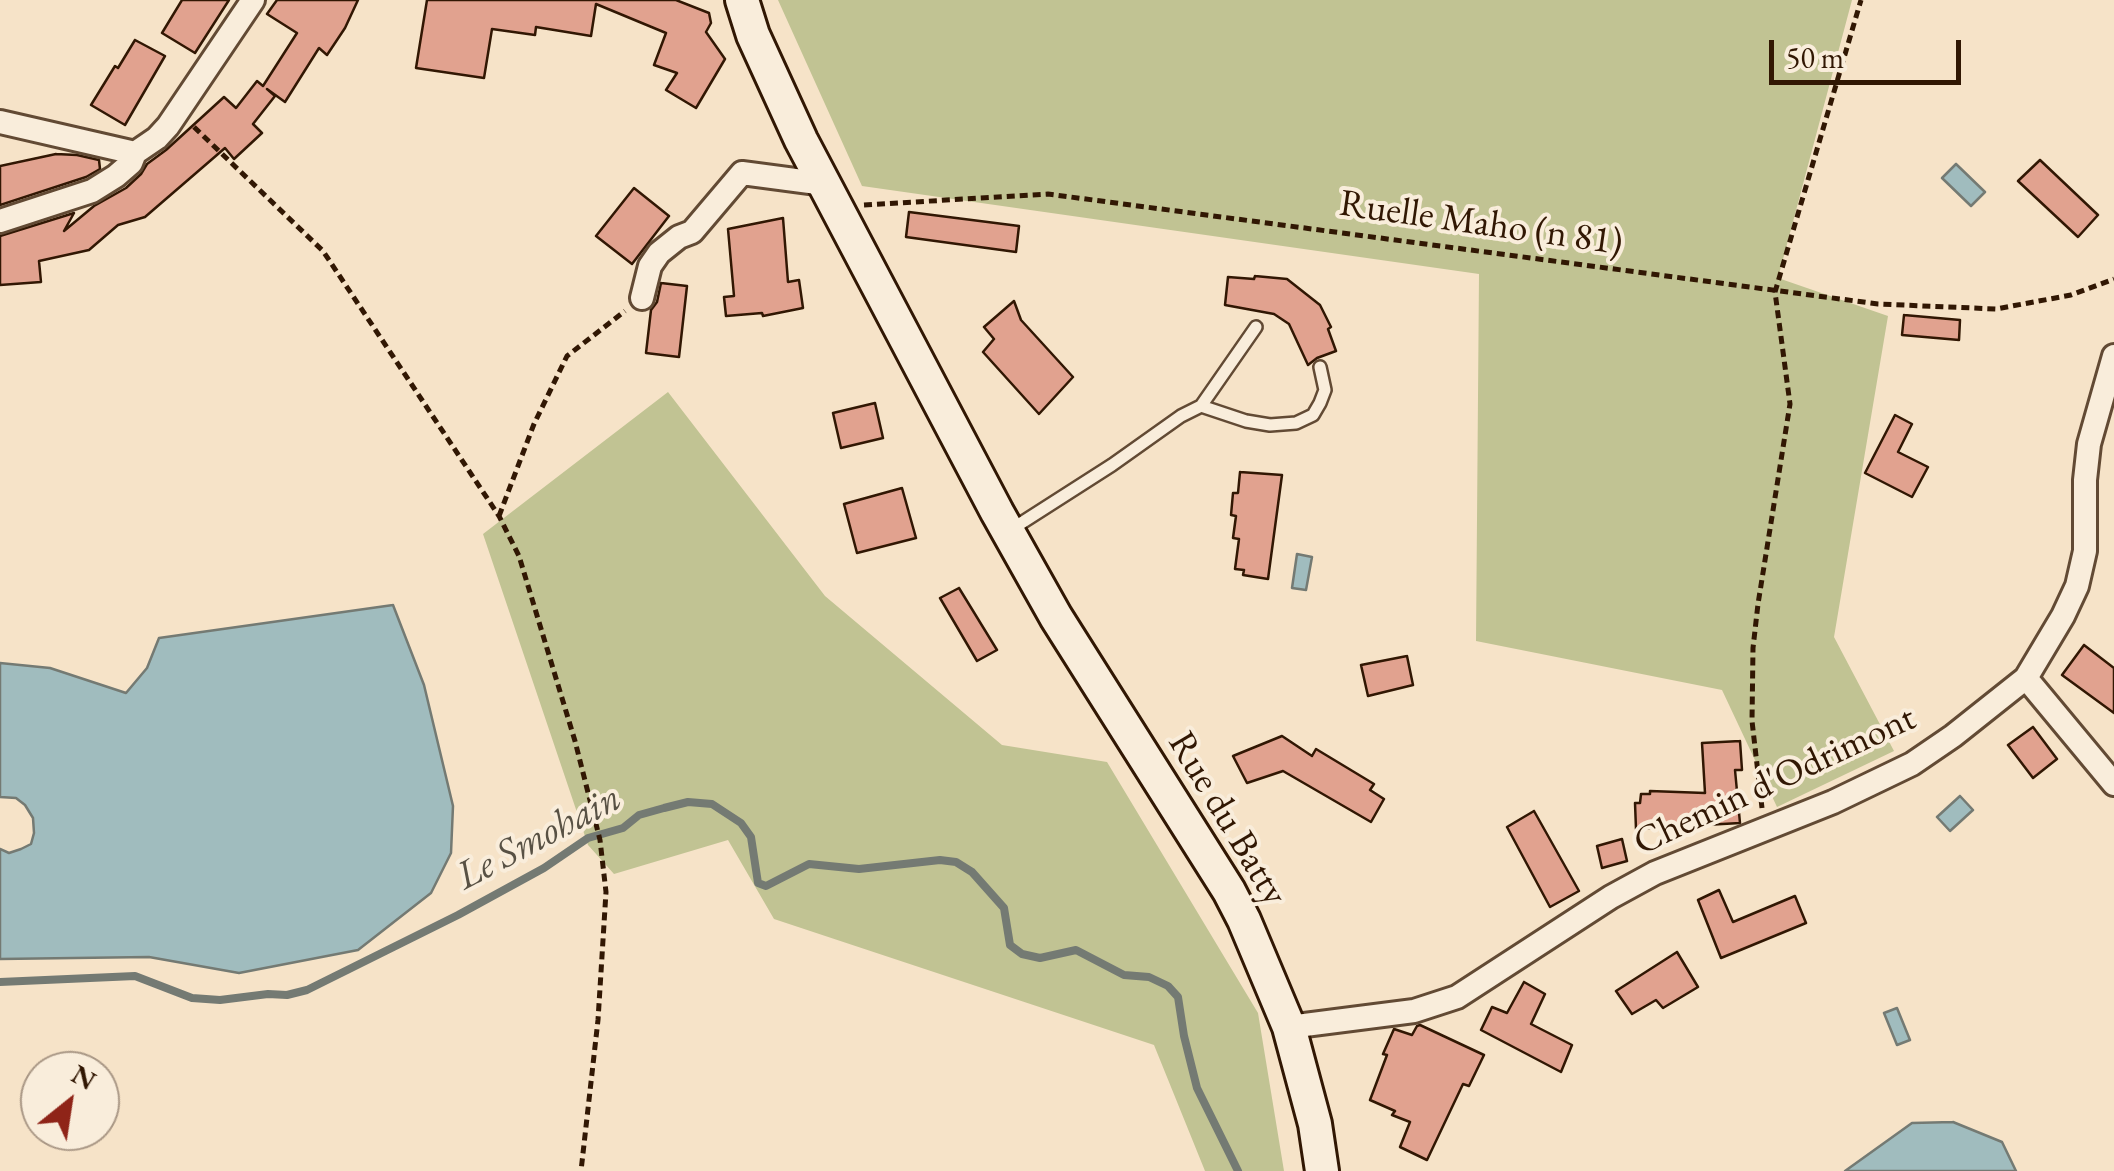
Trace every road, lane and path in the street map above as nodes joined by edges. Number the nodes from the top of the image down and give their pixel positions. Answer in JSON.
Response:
{"nodes":[{"id":1,"x":253,"y":0,"type":"edge"},
{"id":2,"x":742,"y":0,"type":"edge"},
{"id":3,"x":1862,"y":0,"type":"edge"},
{"id":4,"x":178,"y":112,"type":"junction"},
{"id":5,"x":0,"y":122,"type":"edge"},
{"id":6,"x":135,"y":153,"type":"junction"},
{"id":7,"x":831,"y":196,"type":"junction"},
{"id":8,"x":0,"y":221,"type":"edge"},
{"id":9,"x":2114,"y":280,"type":"edge"},
{"id":10,"x":1774,"y":292,"type":"junction"},
{"id":11,"x":642,"y":298,"type":"joint"},
{"id":12,"x":1256,"y":327,"type":"dead end"},
{"id":13,"x":2114,"y":356,"type":"edge"},
{"id":14,"x":1320,"y":368,"type":"dead end"},
{"id":15,"x":1201,"y":406,"type":"junction"},
{"id":16,"x":499,"y":516,"type":"junction"},
{"id":17,"x":1008,"y":531,"type":"junction"},
{"id":18,"x":2026,"y":678,"type":"junction"},
{"id":19,"x":2114,"y":784,"type":"edge"},
{"id":20,"x":1764,"y":831,"type":"junction"},
{"id":21,"x":1289,"y":1027,"type":"junction"},
{"id":22,"x":582,"y":1171,"type":"edge"},
{"id":23,"x":1322,"y":1171,"type":"edge"}],
"edges":[{"from":1,"to":4,"type":"street"},
{"from":2,"to":7,"type":"main road","name":"Rue du Batty"},
{"from":3,"to":10,"type":"path"},
{"from":4,"to":6,"type":"street"},
{"from":4,"to":16,"type":"path"},
{"from":5,"to":6,"type":"street"},
{"from":6,"to":8,"type":"street"},
{"from":7,"to":10,"type":"path","name":"Ruelle Maho (n 81)"},
{"from":7,"to":11,"type":"street"},
{"from":7,"to":17,"type":"main road","name":"Rue du Batty"},
{"from":9,"to":10,"type":"path","name":"Ruelle Maho (n 81)"},
{"from":10,"to":20,"type":"path"},
{"from":11,"to":16,"type":"path"},
{"from":12,"to":15,"type":"lane"},
{"from":13,"to":18,"type":"street","name":"Chemin d'Odrimont"},
{"from":14,"to":15,"type":"lane"},
{"from":15,"to":17,"type":"lane"},
{"from":16,"to":22,"type":"path"},
{"from":17,"to":21,"type":"main road","name":"Rue du Batty"},
{"from":18,"to":19,"type":"street"},
{"from":18,"to":20,"type":"street","name":"Chemin d'Odrimont"},
{"from":20,"to":21,"type":"street","name":"Chemin d'Odrimont"},
{"from":21,"to":23,"type":"main road","name":"Rue du Batty"}]}
